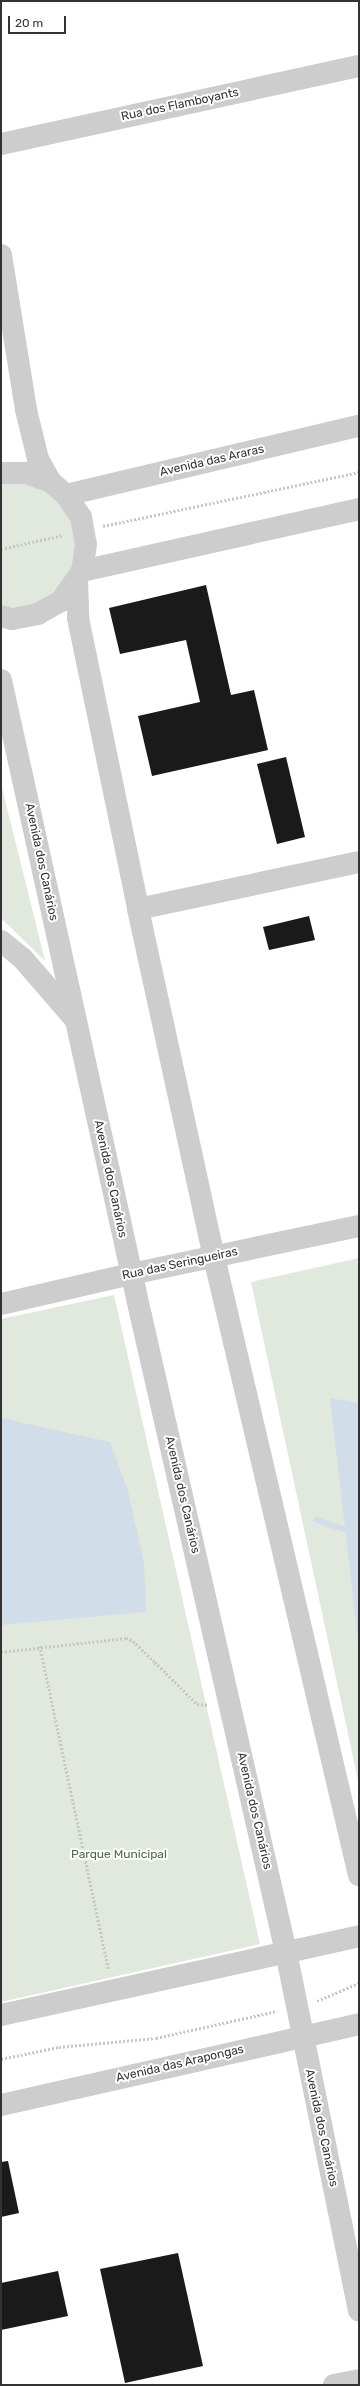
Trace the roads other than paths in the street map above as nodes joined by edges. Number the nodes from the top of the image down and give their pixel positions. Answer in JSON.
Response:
{"nodes":[{"id":1,"x":359,"y":66,"type":"edge"},
{"id":2,"x":1,"y":144,"type":"edge"},
{"id":3,"x":1,"y":255,"type":"edge"},
{"id":4,"x":359,"y":426,"type":"edge"},
{"id":5,"x":1,"y":473,"type":"edge"},
{"id":6,"x":58,"y":488,"type":"junction"},
{"id":7,"x":359,"y":509,"type":"edge"},
{"id":8,"x":80,"y":576,"type":"junction"},
{"id":9,"x":1,"y":616,"type":"edge"},
{"id":10,"x":1,"y":680,"type":"edge"},
{"id":11,"x":359,"y":862,"type":"edge"},
{"id":12,"x":138,"y":909,"type":"junction"},
{"id":13,"x":1,"y":941,"type":"edge"},
{"id":14,"x":75,"y":1019,"type":"junction"},
{"id":15,"x":359,"y":1226,"type":"edge"},
{"id":16,"x":214,"y":1257,"type":"junction"},
{"id":17,"x":131,"y":1274,"type":"junction"},
{"id":18,"x":1,"y":1304,"type":"edge"},
{"id":19,"x":359,"y":1875,"type":"edge"},
{"id":20,"x":359,"y":1936,"type":"edge"},
{"id":21,"x":286,"y":1952,"type":"junction"},
{"id":22,"x":1,"y":2015,"type":"edge"},
{"id":23,"x":359,"y":2024,"type":"edge"},
{"id":24,"x":302,"y":2036,"type":"junction"},
{"id":25,"x":1,"y":2104,"type":"edge"},
{"id":26,"x":359,"y":2311,"type":"edge"},
{"id":27,"x":359,"y":2380,"type":"edge"},
{"id":28,"x":334,"y":2385,"type":"edge"}],
"edges":[{"from":1,"to":2,"type":"street","name":"Rua dos Flamboyants"},
{"from":3,"to":6,"type":"street"},
{"from":4,"to":6,"type":"street","name":"Avenida das Araras"},
{"from":5,"to":6,"type":"street"},
{"from":6,"to":8,"type":"street"},
{"from":7,"to":8,"type":"street"},
{"from":8,"to":9,"type":"street"},
{"from":8,"to":12,"type":"street"},
{"from":10,"to":14,"type":"street","name":"Avenida dos Canários"},
{"from":11,"to":12,"type":"street"},
{"from":12,"to":16,"type":"street"},
{"from":13,"to":14,"type":"street"},
{"from":14,"to":17,"type":"street","name":"Avenida dos Canários"},
{"from":15,"to":16,"type":"street","name":"Rua das Seringueiras"},
{"from":16,"to":17,"type":"street","name":"Rua das Seringueiras"},
{"from":16,"to":19,"type":"street"},
{"from":17,"to":18,"type":"street","name":"Rua das Seringueiras"},
{"from":17,"to":21,"type":"street","name":"Avenida dos Canários"},
{"from":20,"to":21,"type":"street"},
{"from":21,"to":22,"type":"street"},
{"from":21,"to":24,"type":"street","name":"Avenida dos Canários"},
{"from":23,"to":24,"type":"street","name":"Avenida das Arapongas"},
{"from":24,"to":25,"type":"street","name":"Avenida das Arapongas"},
{"from":24,"to":26,"type":"street","name":"Avenida dos Canários"},
{"from":27,"to":28,"type":"street"}]}
